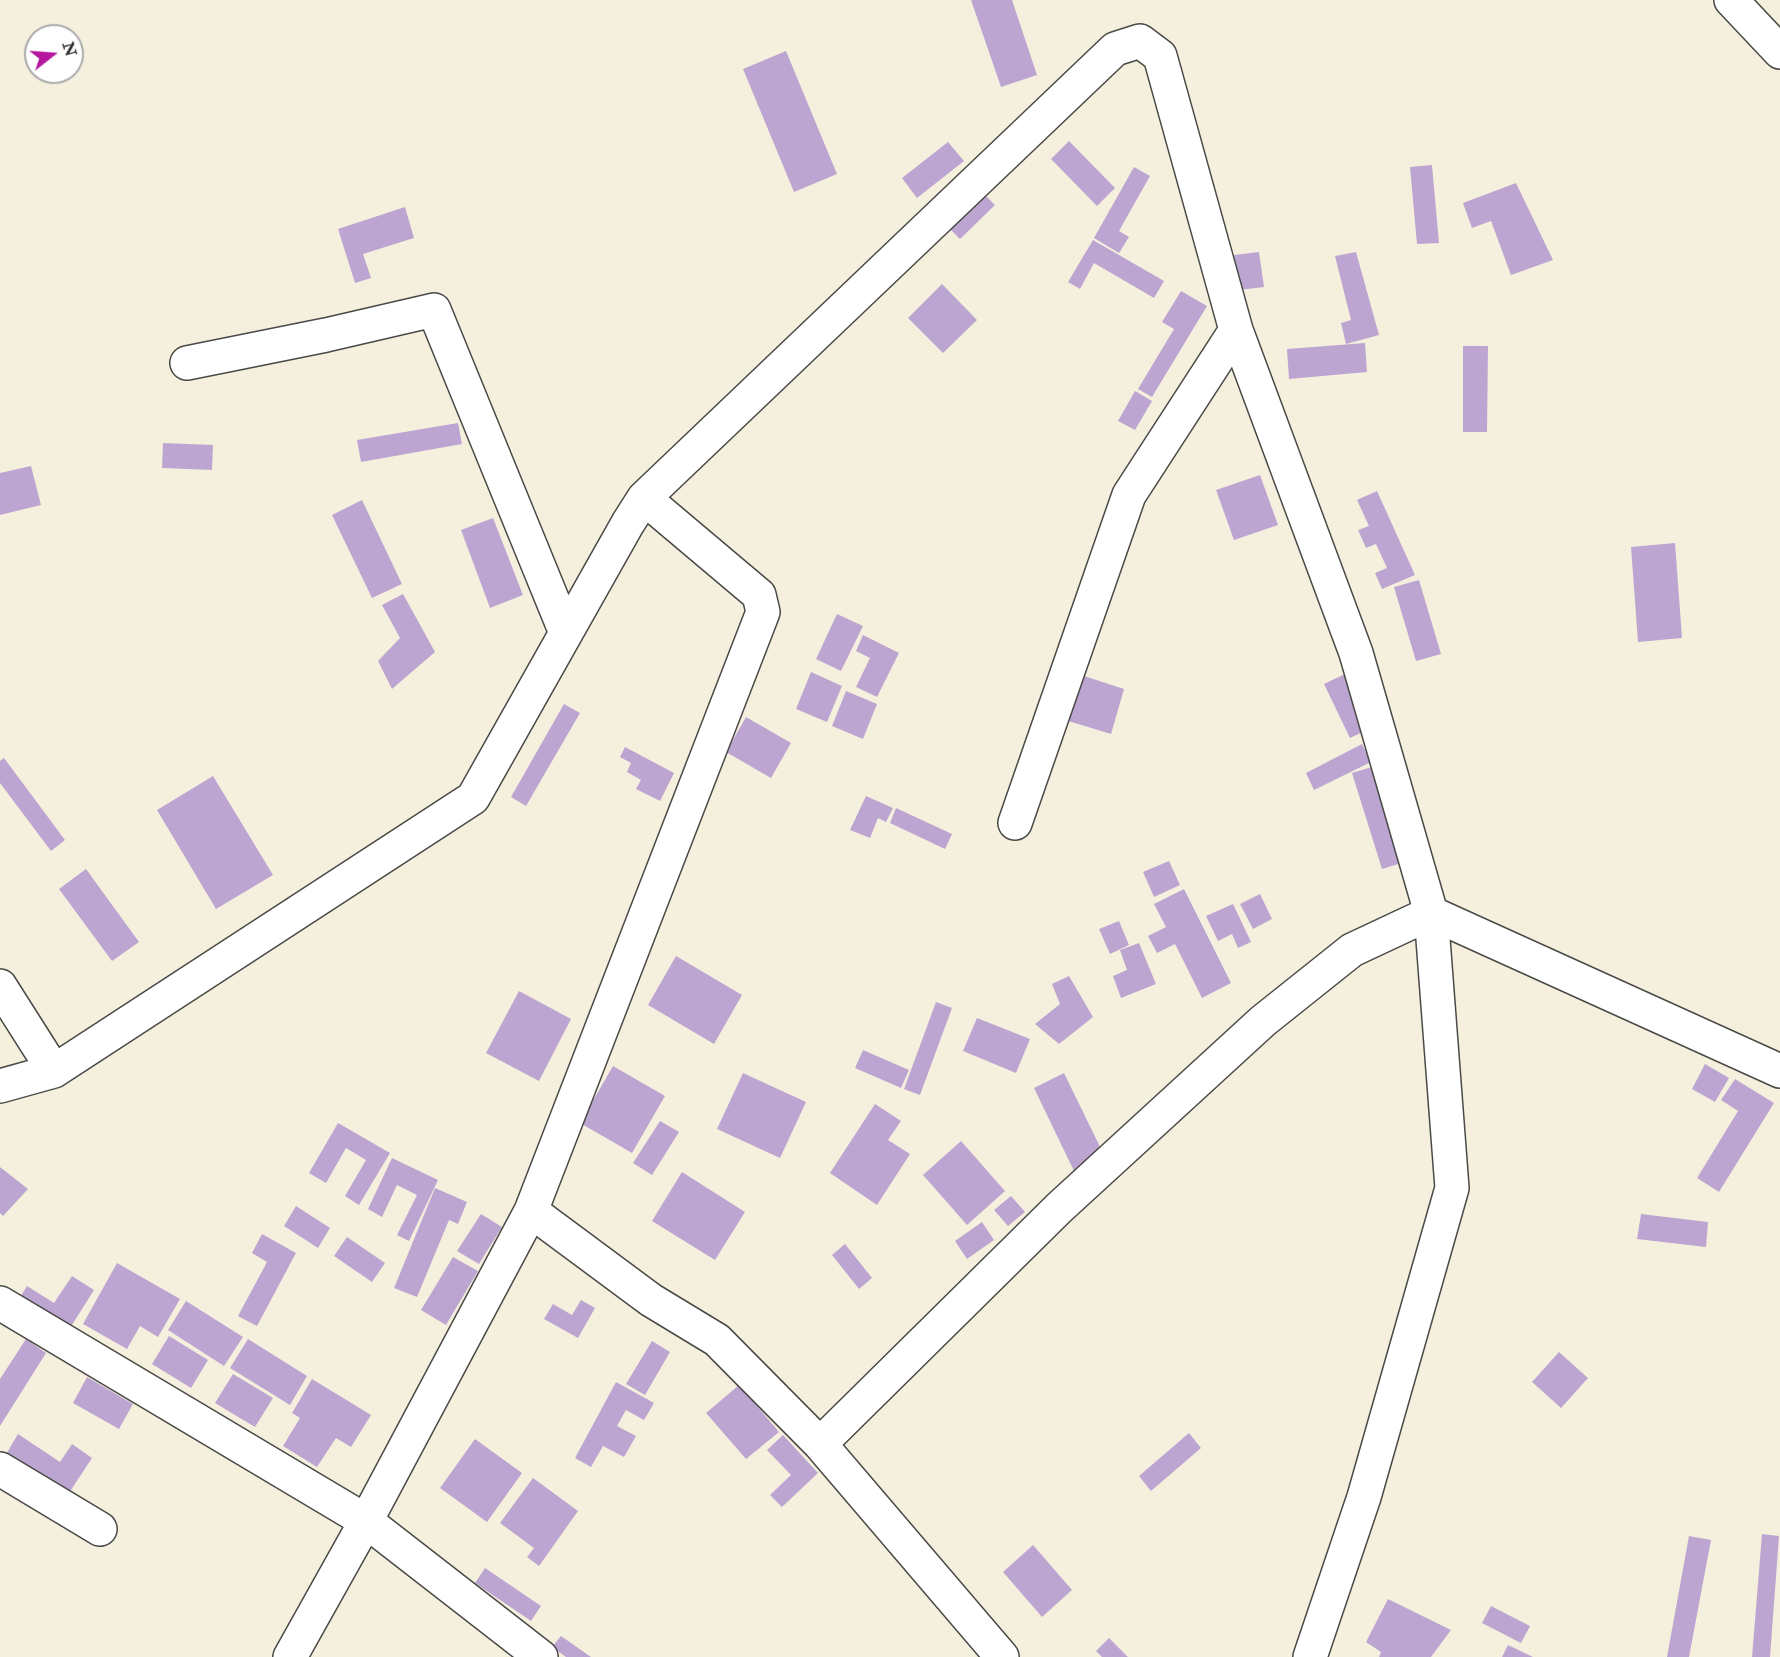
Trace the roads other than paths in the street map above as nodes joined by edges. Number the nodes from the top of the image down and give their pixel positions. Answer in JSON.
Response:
{"nodes":[{"id":1,"x":1731,"y":0,"type":"edge"},
{"id":2,"x":1780,"y":52,"type":"edge"},
{"id":3,"x":1236,"y":330,"type":"junction"},
{"id":4,"x":187,"y":363,"type":"dead end"},
{"id":5,"x":645,"y":498,"type":"junction"},
{"id":6,"x":566,"y":633,"type":"junction"},
{"id":7,"x":1015,"y":823,"type":"dead end"},
{"id":8,"x":1431,"y":913,"type":"junction"},
{"id":9,"x":0,"y":986,"type":"edge"},
{"id":10,"x":54,"y":1071,"type":"junction"},
{"id":11,"x":1780,"y":1071,"type":"edge"},
{"id":12,"x":0,"y":1086,"type":"edge"},
{"id":13,"x":531,"y":1211,"type":"junction"},
{"id":14,"x":0,"y":1303,"type":"edge"},
{"id":15,"x":820,"y":1444,"type":"junction"},
{"id":16,"x":0,"y":1469,"type":"edge"},
{"id":17,"x":366,"y":1521,"type":"junction"},
{"id":18,"x":100,"y":1529,"type":"dead end"},
{"id":19,"x":290,"y":1657,"type":"edge"},
{"id":20,"x":542,"y":1657,"type":"edge"},
{"id":21,"x":1002,"y":1657,"type":"edge"},
{"id":22,"x":1310,"y":1657,"type":"edge"}],
"edges":[{"from":1,"to":2,"type":"street"},
{"from":3,"to":5,"type":"street"},
{"from":3,"to":7,"type":"street"},
{"from":3,"to":8,"type":"street"},
{"from":4,"to":6,"type":"street"},
{"from":5,"to":6,"type":"street"},
{"from":5,"to":13,"type":"street"},
{"from":6,"to":10,"type":"street"},
{"from":8,"to":11,"type":"street"},
{"from":8,"to":15,"type":"street"},
{"from":8,"to":22,"type":"street"},
{"from":9,"to":10,"type":"street"},
{"from":10,"to":12,"type":"street"},
{"from":13,"to":15,"type":"street"},
{"from":13,"to":17,"type":"street"},
{"from":14,"to":17,"type":"street"},
{"from":15,"to":21,"type":"street"},
{"from":16,"to":18,"type":"street"},
{"from":17,"to":19,"type":"street"},
{"from":17,"to":20,"type":"street"}]}
